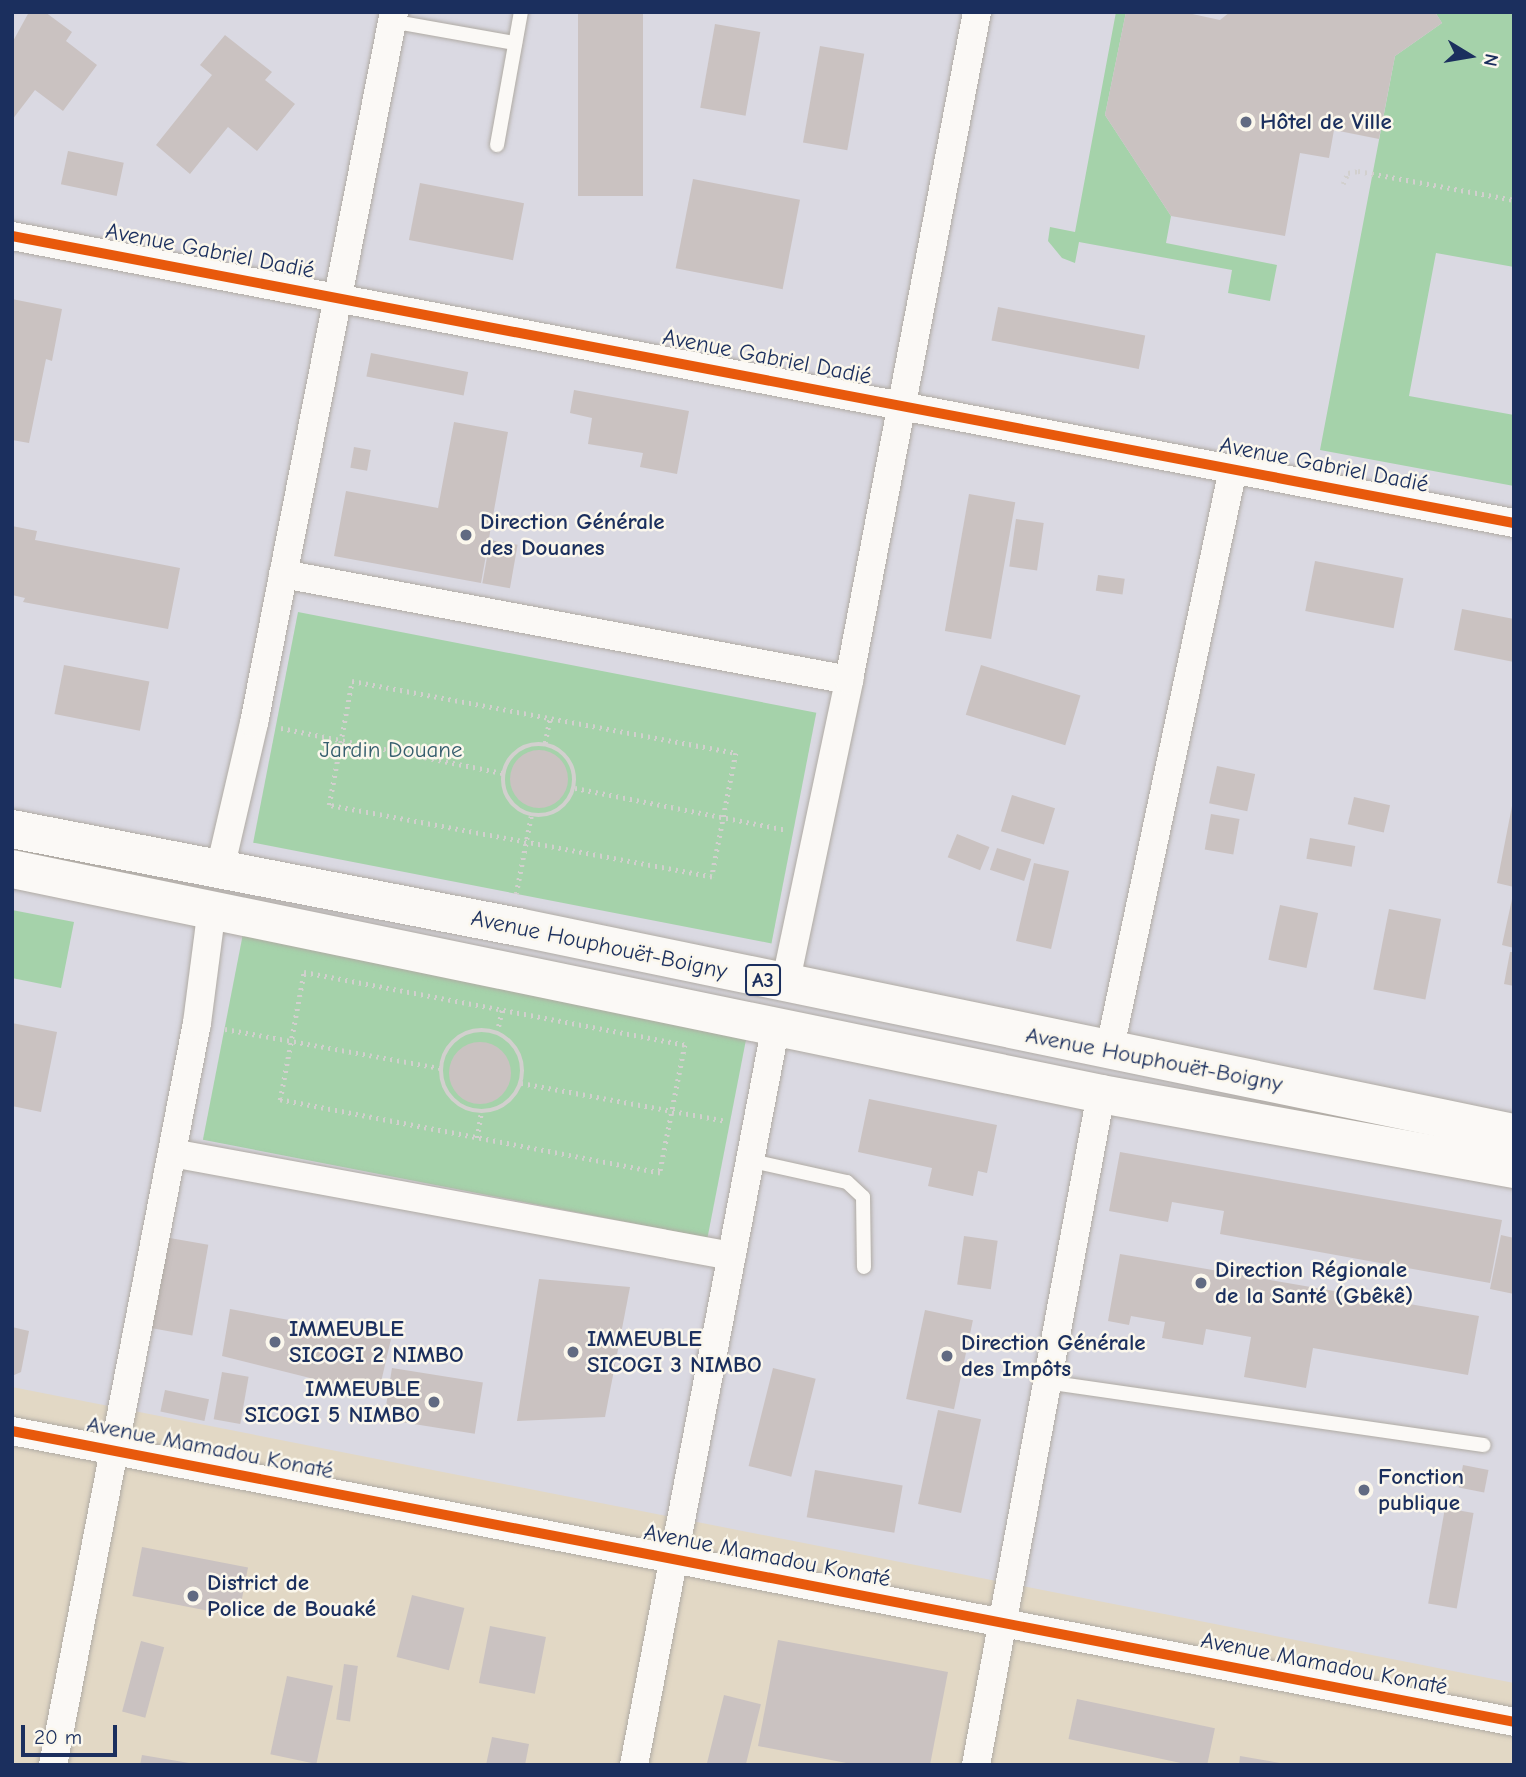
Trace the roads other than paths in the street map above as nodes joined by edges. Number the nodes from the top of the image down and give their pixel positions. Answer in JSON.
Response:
{"nodes":[{"id":1,"x":521,"y":12,"type":"edge"},
{"id":2,"x":977,"y":12,"type":"edge"},
{"id":3,"x":392,"y":17,"type":"edge"},
{"id":4,"x":515,"y":43,"type":"junction"},
{"id":5,"x":497,"y":145,"type":"dead end"},
{"id":6,"x":12,"y":236,"type":"edge"},
{"id":7,"x":338,"y":297,"type":"junction"},
{"id":8,"x":901,"y":404,"type":"junction"},
{"id":9,"x":1233,"y":468,"type":"junction"},
{"id":10,"x":1514,"y":523,"type":"edge"},
{"id":11,"x":283,"y":574,"type":"junction"},
{"id":12,"x":849,"y":680,"type":"junction"},
{"id":13,"x":12,"y":829,"type":"edge"},
{"id":14,"x":12,"y":869,"type":"edge"},
{"id":15,"x":220,"y":869,"type":"junction"},
{"id":16,"x":212,"y":907,"type":"junction"},
{"id":17,"x":785,"y":985,"type":"junction"},
{"id":18,"x":776,"y":1025,"type":"junction"},
{"id":19,"x":1109,"y":1052,"type":"junction"},
{"id":20,"x":1101,"y":1094,"type":"junction"},
{"id":21,"x":1514,"y":1133,"type":"edge"},
{"id":22,"x":172,"y":1153,"type":"junction"},
{"id":23,"x":752,"y":1161,"type":"junction"},
{"id":24,"x":1514,"y":1169,"type":"edge"},
{"id":25,"x":732,"y":1256,"type":"junction"},
{"id":26,"x":864,"y":1267,"type":"dead end"},
{"id":27,"x":1046,"y":1382,"type":"junction"},
{"id":28,"x":12,"y":1430,"type":"edge"},
{"id":29,"x":1483,"y":1445,"type":"dead end"},
{"id":30,"x":114,"y":1450,"type":"junction"},
{"id":31,"x":674,"y":1559,"type":"junction"},
{"id":32,"x":1004,"y":1623,"type":"junction"},
{"id":33,"x":1514,"y":1722,"type":"edge"},
{"id":34,"x":53,"y":1765,"type":"edge"},
{"id":35,"x":634,"y":1765,"type":"edge"},
{"id":36,"x":976,"y":1765,"type":"edge"}],
"edges":[{"from":1,"to":4,"type":"lane"},
{"from":2,"to":8,"type":"street"},
{"from":3,"to":4,"type":"lane"},
{"from":3,"to":7,"type":"street"},
{"from":4,"to":5,"type":"lane"},
{"from":6,"to":7,"type":"street","name":"Avenue Gabriel Dadié"},
{"from":7,"to":8,"type":"street","name":"Avenue Gabriel Dadié"},
{"from":7,"to":11,"type":"street"},
{"from":8,"to":9,"type":"street","name":"Avenue Gabriel Dadié"},
{"from":8,"to":12,"type":"street"},
{"from":9,"to":10,"type":"street","name":"Avenue Gabriel Dadié"},
{"from":9,"to":19,"type":"street"},
{"from":11,"to":12,"type":"street"},
{"from":11,"to":15,"type":"street"},
{"from":12,"to":17,"type":"street"},
{"from":13,"to":15,"type":"highway","name":"Avenue Houphouët-Boigny","number":"A3"},
{"from":14,"to":16,"type":"highway","name":"Avenue Houphouët-Boigny","number":"A3"},
{"from":15,"to":17,"type":"highway","name":"Avenue Houphouët-Boigny","number":"A3"},
{"from":16,"to":18,"type":"highway","name":"Avenue Houphouët-Boigny","number":"A3"},
{"from":16,"to":22,"type":"street"},
{"from":17,"to":19,"type":"highway","name":"Avenue Houphouët-Boigny","number":"A3"},
{"from":18,"to":20,"type":"highway","name":"Avenue Houphouët-Boigny","number":"A3"},
{"from":18,"to":23,"type":"street"},
{"from":19,"to":21,"type":"highway","name":"Avenue Houphouët-Boigny","number":"A3"},
{"from":20,"to":24,"type":"highway","name":"Avenue Houphouët-Boigny","number":"A3"},
{"from":20,"to":27,"type":"street"},
{"from":22,"to":25,"type":"street"},
{"from":22,"to":30,"type":"street"},
{"from":23,"to":25,"type":"street"},
{"from":23,"to":26,"type":"lane"},
{"from":25,"to":31,"type":"street"},
{"from":27,"to":29,"type":"lane"},
{"from":27,"to":32,"type":"street"},
{"from":28,"to":30,"type":"street","name":"Avenue Mamadou Konaté"},
{"from":30,"to":31,"type":"street","name":"Avenue Mamadou Konaté"},
{"from":30,"to":34,"type":"street"},
{"from":31,"to":32,"type":"street","name":"Avenue Mamadou Konaté"},
{"from":31,"to":35,"type":"street"},
{"from":32,"to":33,"type":"street","name":"Avenue Mamadou Konaté"},
{"from":32,"to":36,"type":"street"}]}
